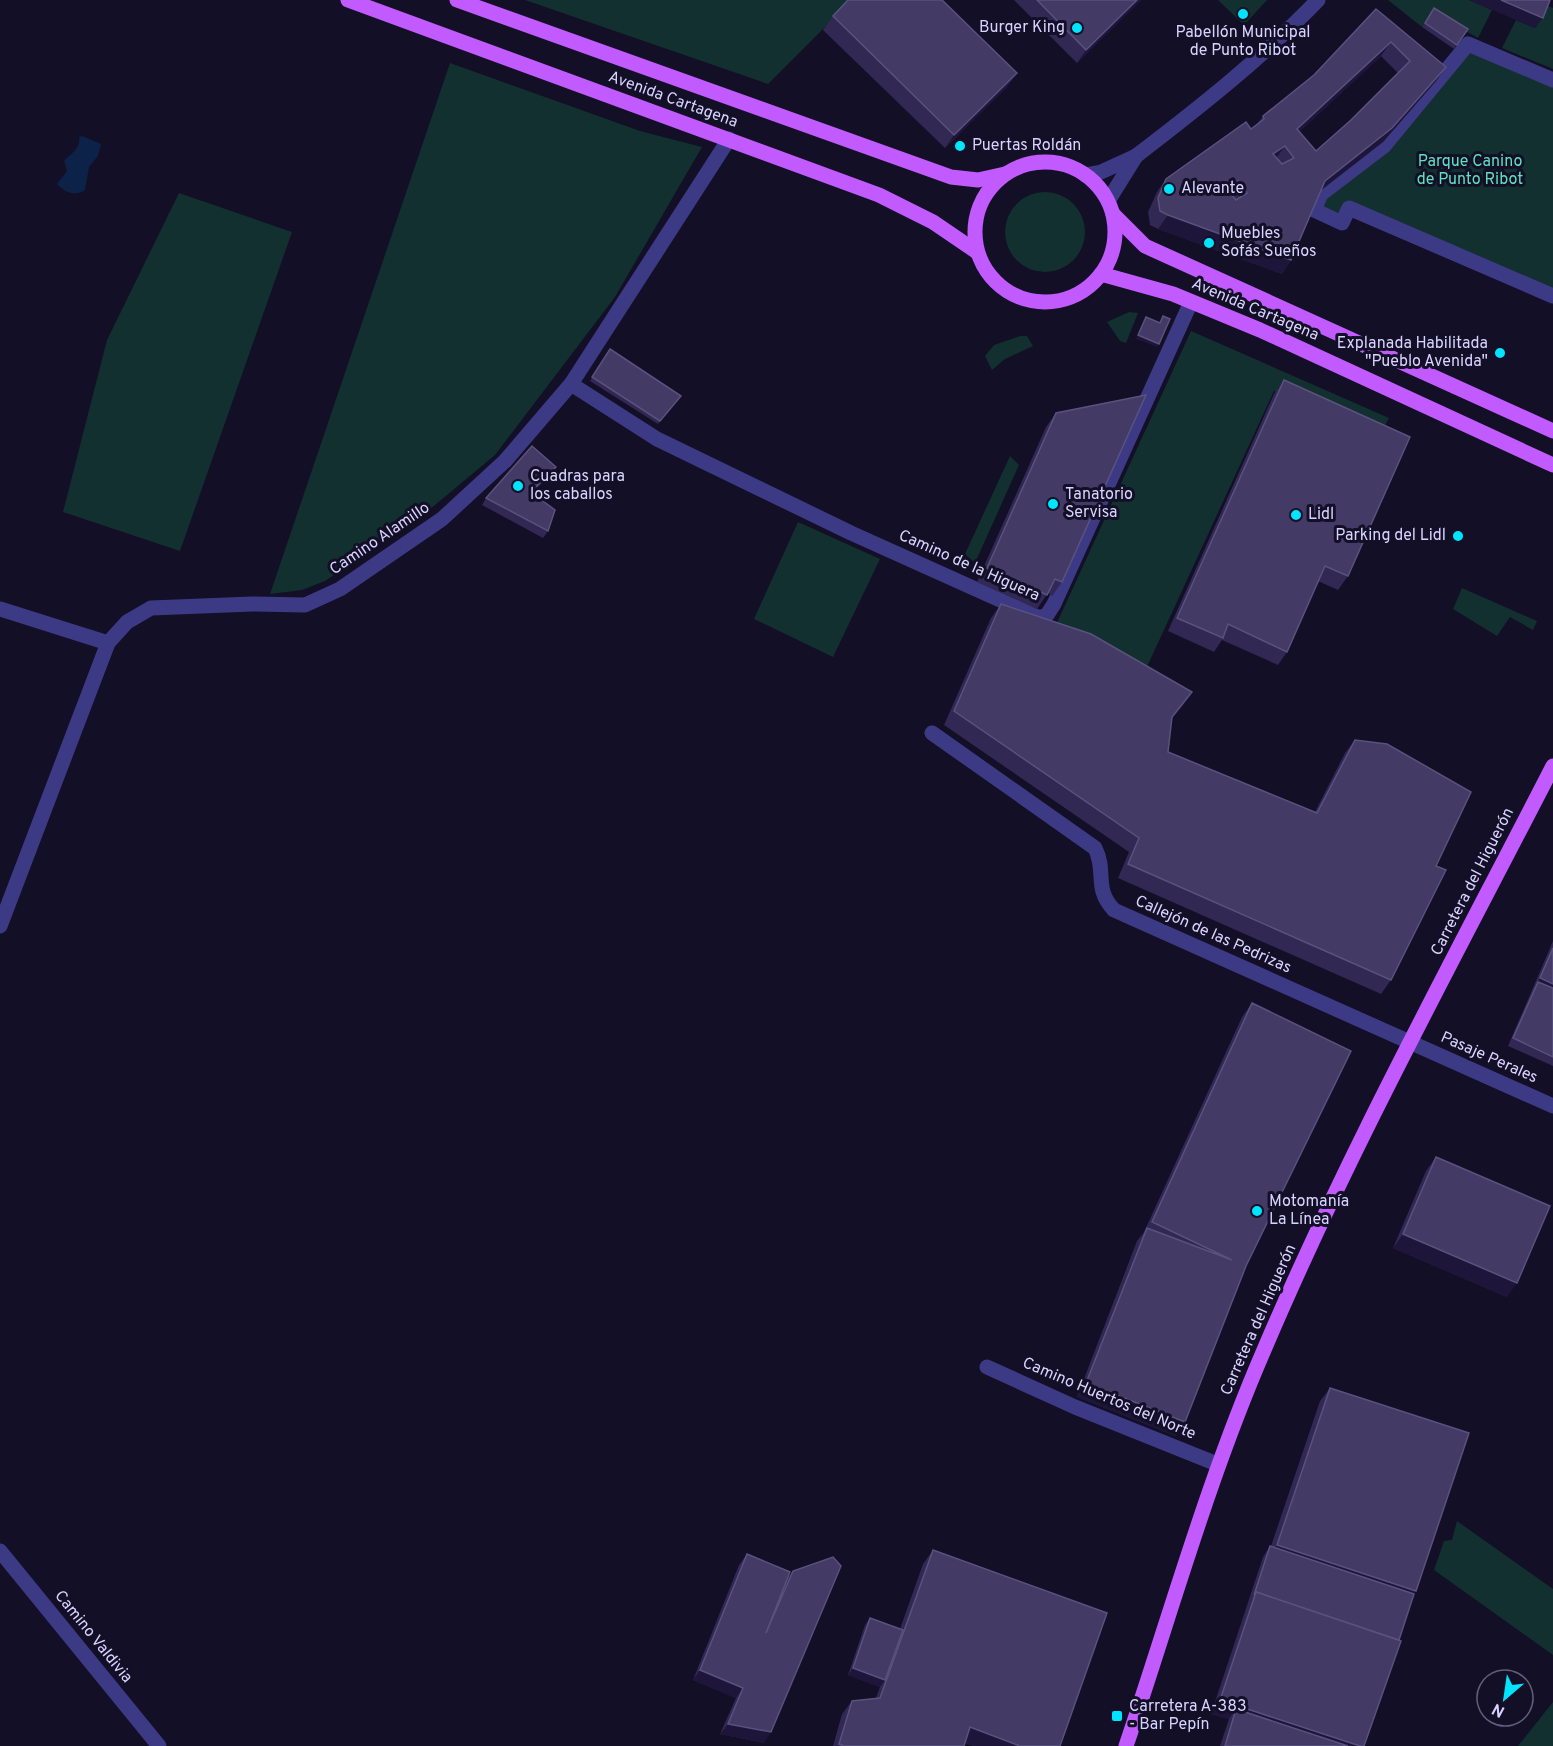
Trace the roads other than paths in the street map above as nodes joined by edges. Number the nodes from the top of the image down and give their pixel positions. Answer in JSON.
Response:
{"nodes":[{"id":1,"x":348,"y":0,"type":"edge"},
{"id":2,"x":457,"y":0,"type":"edge"},
{"id":3,"x":1318,"y":0,"type":"edge"},
{"id":4,"x":1553,"y":80,"type":"edge"},
{"id":5,"x":729,"y":139,"type":"junction"},
{"id":6,"x":1136,"y":156,"type":"junction"},
{"id":7,"x":1005,"y":174,"type":"junction"},
{"id":8,"x":1085,"y":175,"type":"junction"},
{"id":9,"x":1110,"y":208,"type":"junction"},
{"id":10,"x":977,"y":252,"type":"junction"},
{"id":11,"x":1101,"y":274,"type":"junction"},
{"id":12,"x":1553,"y":296,"type":"edge"},
{"id":13,"x":1191,"y":302,"type":"junction"},
{"id":14,"x":571,"y":384,"type":"junction"},
{"id":15,"x":1553,"y":431,"type":"edge"},
{"id":16,"x":1553,"y":465,"type":"edge"},
{"id":17,"x":0,"y":609,"type":"edge"},
{"id":18,"x":108,"y":643,"type":"junction"},
{"id":19,"x":932,"y":733,"type":"dead end"},
{"id":20,"x":1553,"y":766,"type":"edge"},
{"id":21,"x":0,"y":926,"type":"edge"},
{"id":22,"x":1411,"y":1043,"type":"junction"},
{"id":23,"x":1553,"y":1106,"type":"edge"},
{"id":24,"x":987,"y":1367,"type":"dead end"},
{"id":25,"x":1217,"y":1464,"type":"junction"},
{"id":26,"x":0,"y":1551,"type":"edge"},
{"id":27,"x":159,"y":1746,"type":"edge"},
{"id":28,"x":1126,"y":1746,"type":"edge"}],
"edges":[{"from":1,"to":5,"type":"main road","name":"Avenida Cartagena"},
{"from":2,"to":7,"type":"main road","name":"Avenida Cartagena"},
{"from":3,"to":6,"type":"street"},
{"from":4,"to":12,"type":"street"},
{"from":5,"to":10,"type":"main road","name":"Avenida Cartagena"},
{"from":5,"to":14,"type":"street","name":"Camino Alamillo"},
{"from":6,"to":8,"type":"street"},
{"from":6,"to":9,"type":"street"},
{"from":7,"to":8,"type":"main road"},
{"from":7,"to":10,"type":"main road"},
{"from":8,"to":9,"type":"main road"},
{"from":9,"to":11,"type":"main road"},
{"from":9,"to":15,"type":"main road","name":"Avenida Cartagena"},
{"from":10,"to":11,"type":"main road"},
{"from":11,"to":13,"type":"main road","name":"Avenida Cartagena"},
{"from":13,"to":14,"type":"street","name":"Camino de la Higuera"},
{"from":13,"to":16,"type":"main road","name":"Avenida Cartagena"},
{"from":14,"to":18,"type":"street","name":"Camino Alamillo"},
{"from":17,"to":18,"type":"street"},
{"from":18,"to":21,"type":"street","name":"Camino Alamillo"},
{"from":19,"to":22,"type":"street","name":"Callejón de las Pedrizas"},
{"from":20,"to":22,"type":"main road","name":"Carretera del Higuerón"},
{"from":22,"to":23,"type":"street","name":"Pasaje Perales"},
{"from":22,"to":25,"type":"main road","name":"Carretera del Higuerón"},
{"from":24,"to":25,"type":"street","name":"Camino Huertos del Norte"},
{"from":25,"to":28,"type":"main road","name":"Carretera del Higuerón"},
{"from":26,"to":27,"type":"street","name":"Camino Valdivia"}]}
